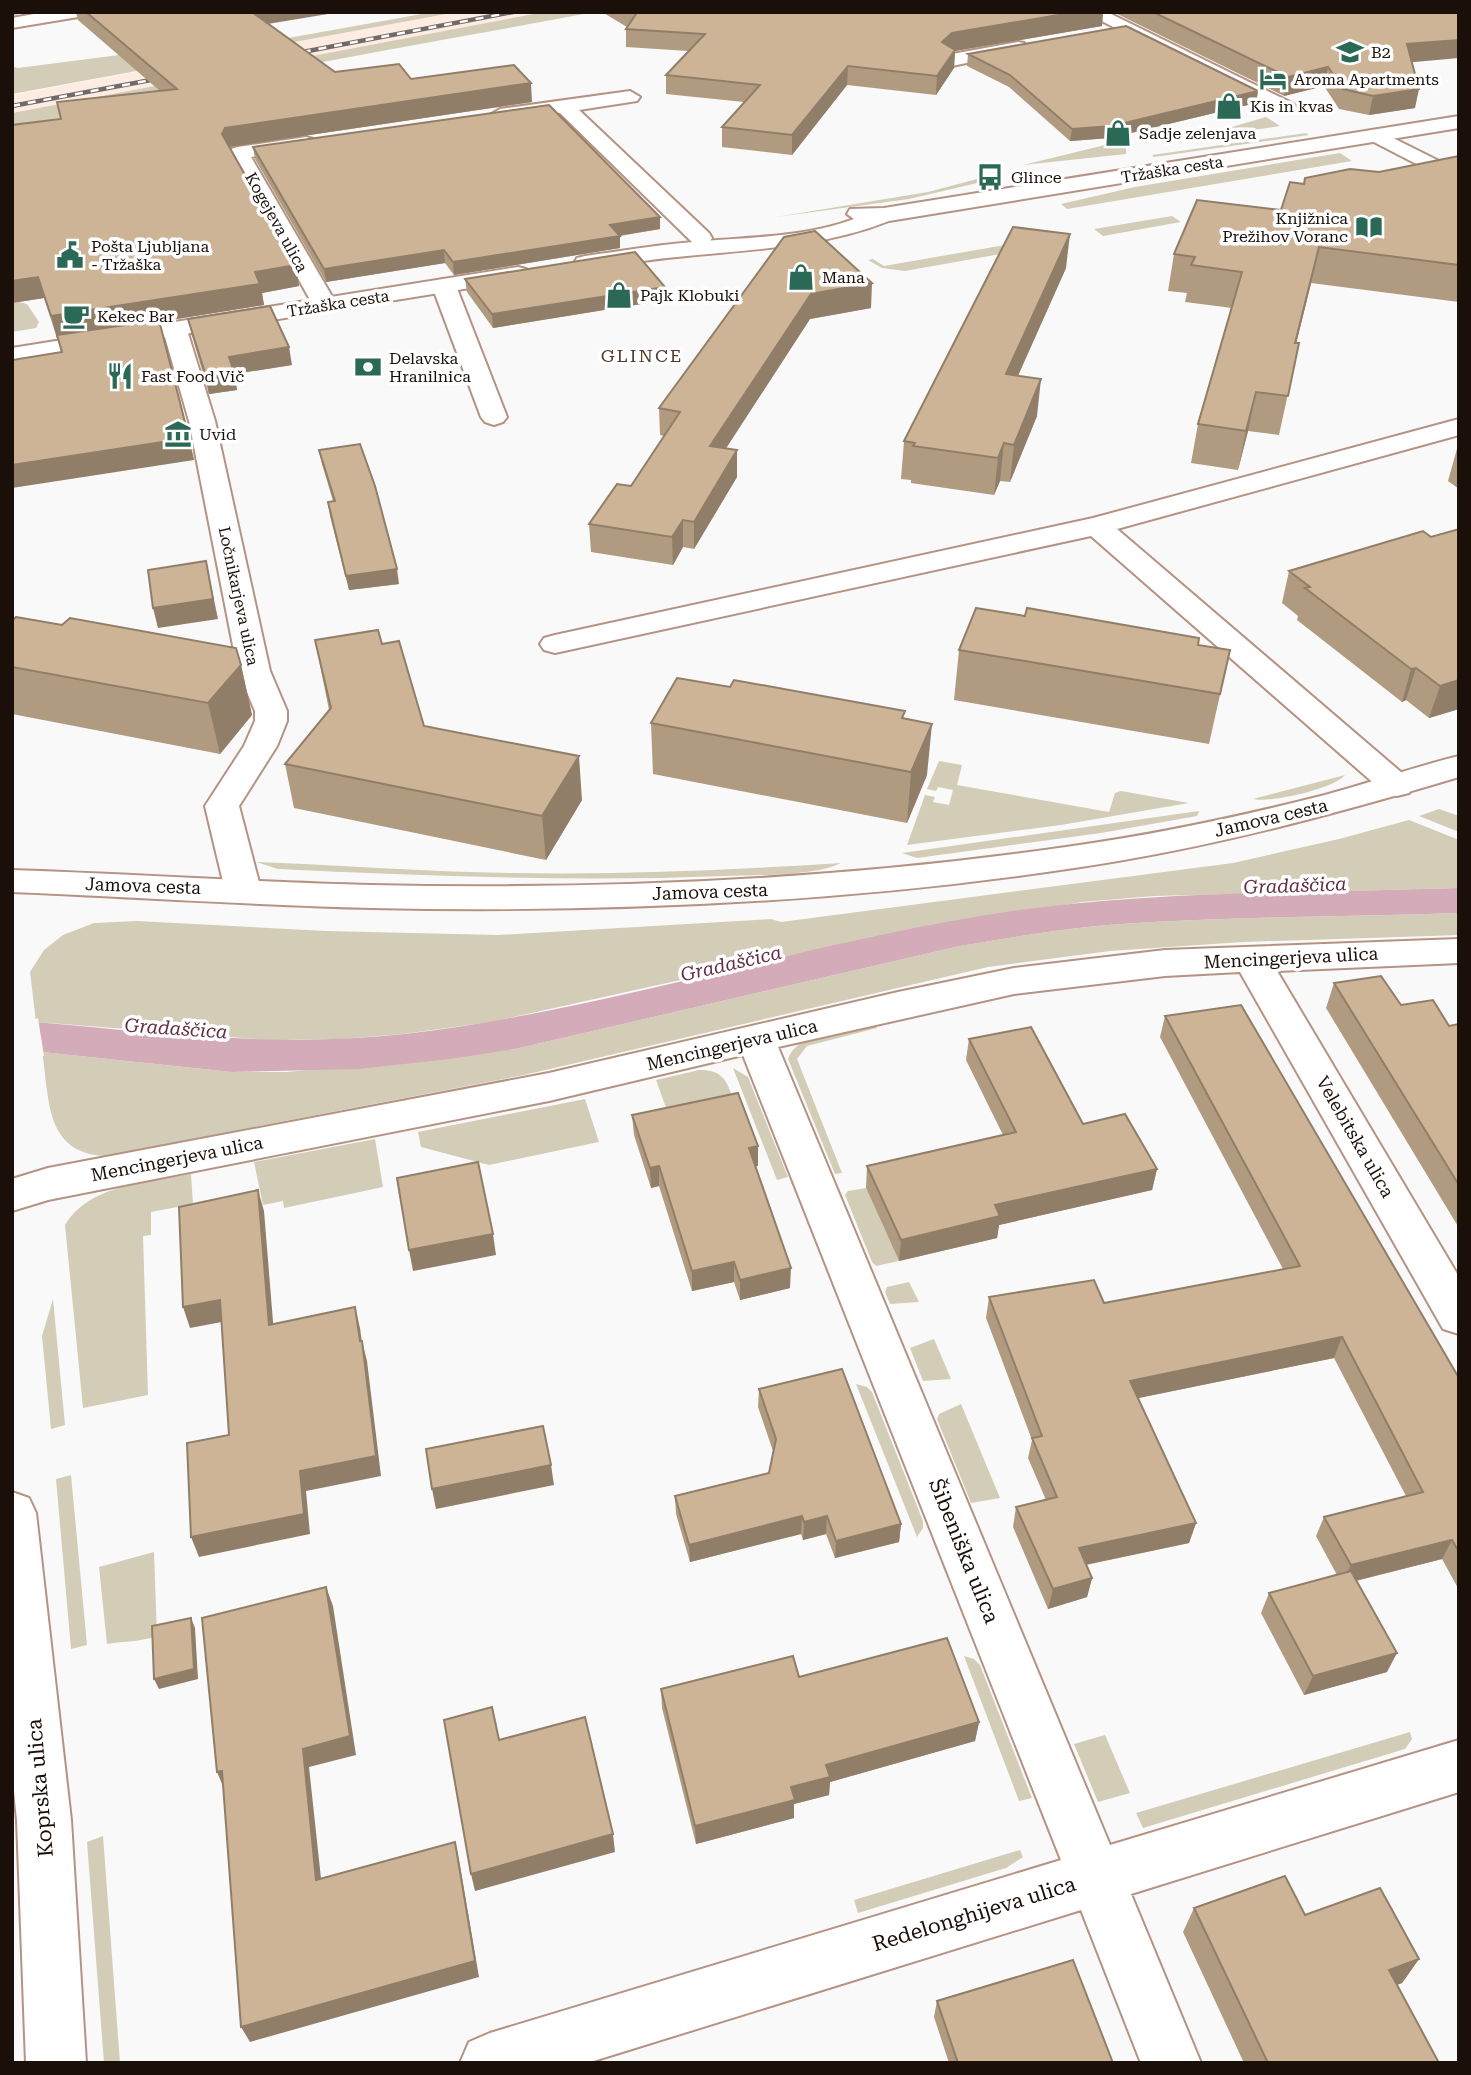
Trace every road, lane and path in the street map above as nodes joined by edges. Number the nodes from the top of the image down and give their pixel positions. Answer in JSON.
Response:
{"nodes":[{"id":1,"x":78,"y":12,"type":"edge"},
{"id":2,"x":1093,"y":12,"type":"edge"},
{"id":3,"x":12,"y":23,"type":"edge"},
{"id":4,"x":1127,"y":29,"type":"junction"},
{"id":5,"x":1099,"y":34,"type":"edge"},
{"id":6,"x":1031,"y":45,"type":"edge"},
{"id":7,"x":952,"y":60,"type":"edge"},
{"id":8,"x":630,"y":97,"type":"dead end"},
{"id":9,"x":564,"y":106,"type":"junction"},
{"id":10,"x":1287,"y":108,"type":"edge"},
{"id":11,"x":483,"y":117,"type":"edge"},
{"id":12,"x":1459,"y":122,"type":"edge"},
{"id":13,"x":1377,"y":136,"type":"junction"},
{"id":14,"x":320,"y":141,"type":"edge"},
{"id":15,"x":1459,"y":180,"type":"edge"},
{"id":16,"x":884,"y":215,"type":"junction"},
{"id":17,"x":701,"y":238,"type":"junction"},
{"id":18,"x":665,"y":251,"type":"junction"},
{"id":19,"x":562,"y":267,"type":"edge"},
{"id":20,"x":536,"y":271,"type":"edge"},
{"id":21,"x":444,"y":286,"type":"junction"},
{"id":22,"x":325,"y":305,"type":"junction"},
{"id":23,"x":175,"y":330,"type":"junction"},
{"id":24,"x":12,"y":355,"type":"edge"},
{"id":25,"x":494,"y":417,"type":"dead end"},
{"id":26,"x":1459,"y":427,"type":"edge"},
{"id":27,"x":1097,"y":526,"type":"junction"},
{"id":28,"x":555,"y":644,"type":"dead end"},
{"id":29,"x":1459,"y":766,"type":"edge"},
{"id":30,"x":1398,"y":786,"type":"junction"},
{"id":31,"x":12,"y":881,"type":"edge"},
{"id":32,"x":243,"y":891,"type":"junction"},
{"id":33,"x":1459,"y":951,"type":"edge"},
{"id":34,"x":1251,"y":959,"type":"junction"},
{"id":35,"x":757,"y":1040,"type":"junction"},
{"id":36,"x":12,"y":1195,"type":"edge"},
{"id":37,"x":1459,"y":1316,"type":"edge"},
{"id":38,"x":12,"y":1513,"type":"edge"},
{"id":39,"x":1459,"y":1766,"type":"edge"},
{"id":40,"x":1096,"y":1877,"type":"junction"},
{"id":41,"x":56,"y":2063,"type":"edge"},
{"id":42,"x":489,"y":2063,"type":"edge"},
{"id":43,"x":1171,"y":2063,"type":"edge"}],
"edges":[{"from":1,"to":3,"type":"street"},
{"from":2,"to":4,"type":"street"},
{"from":4,"to":5,"type":"street"},
{"from":4,"to":10,"type":"street"},
{"from":6,"to":7,"type":"street"},
{"from":8,"to":9,"type":"street"},
{"from":9,"to":11,"type":"street"},
{"from":9,"to":17,"type":"street"},
{"from":12,"to":13,"type":"street","name":"Tržaška cesta"},
{"from":13,"to":15,"type":"street"},
{"from":13,"to":16,"type":"street","name":"Tržaška cesta"},
{"from":14,"to":22,"type":"street","name":"Kogejeva ulica"},
{"from":16,"to":17,"type":"street","name":"Tržaška cesta"},
{"from":16,"to":18,"type":"street","name":"Tržaška cesta"},
{"from":17,"to":18,"type":"street","name":"Tržaška cesta"},
{"from":18,"to":19,"type":"street","name":"Tržaška cesta"},
{"from":20,"to":21,"type":"street","name":"Tržaška cesta"},
{"from":21,"to":22,"type":"street","name":"Tržaška cesta"},
{"from":21,"to":25,"type":"street"},
{"from":22,"to":23,"type":"street","name":"Tržaška cesta"},
{"from":23,"to":24,"type":"street","name":"Tržaška cesta"},
{"from":23,"to":32,"type":"street","name":"Ločnikarjeva ulica"},
{"from":26,"to":27,"type":"street"},
{"from":27,"to":28,"type":"street"},
{"from":27,"to":30,"type":"street"},
{"from":29,"to":30,"type":"street","name":"Jamova cesta"},
{"from":30,"to":32,"type":"street","name":"Jamova cesta"},
{"from":31,"to":32,"type":"street","name":"Jamova cesta"},
{"from":33,"to":34,"type":"street","name":"Mencingerjeva ulica"},
{"from":34,"to":35,"type":"street","name":"Mencingerjeva ulica"},
{"from":34,"to":37,"type":"street","name":"Velebitska ulica"},
{"from":35,"to":36,"type":"street","name":"Mencingerjeva ulica"},
{"from":35,"to":40,"type":"street","name":"Šibeniška ulica"},
{"from":38,"to":41,"type":"street","name":"Koprska ulica"},
{"from":39,"to":40,"type":"street","name":"Redelonghijeva ulica"},
{"from":40,"to":42,"type":"street","name":"Redelonghijeva ulica"},
{"from":40,"to":43,"type":"street","name":"Šibeniška ulica"}]}
